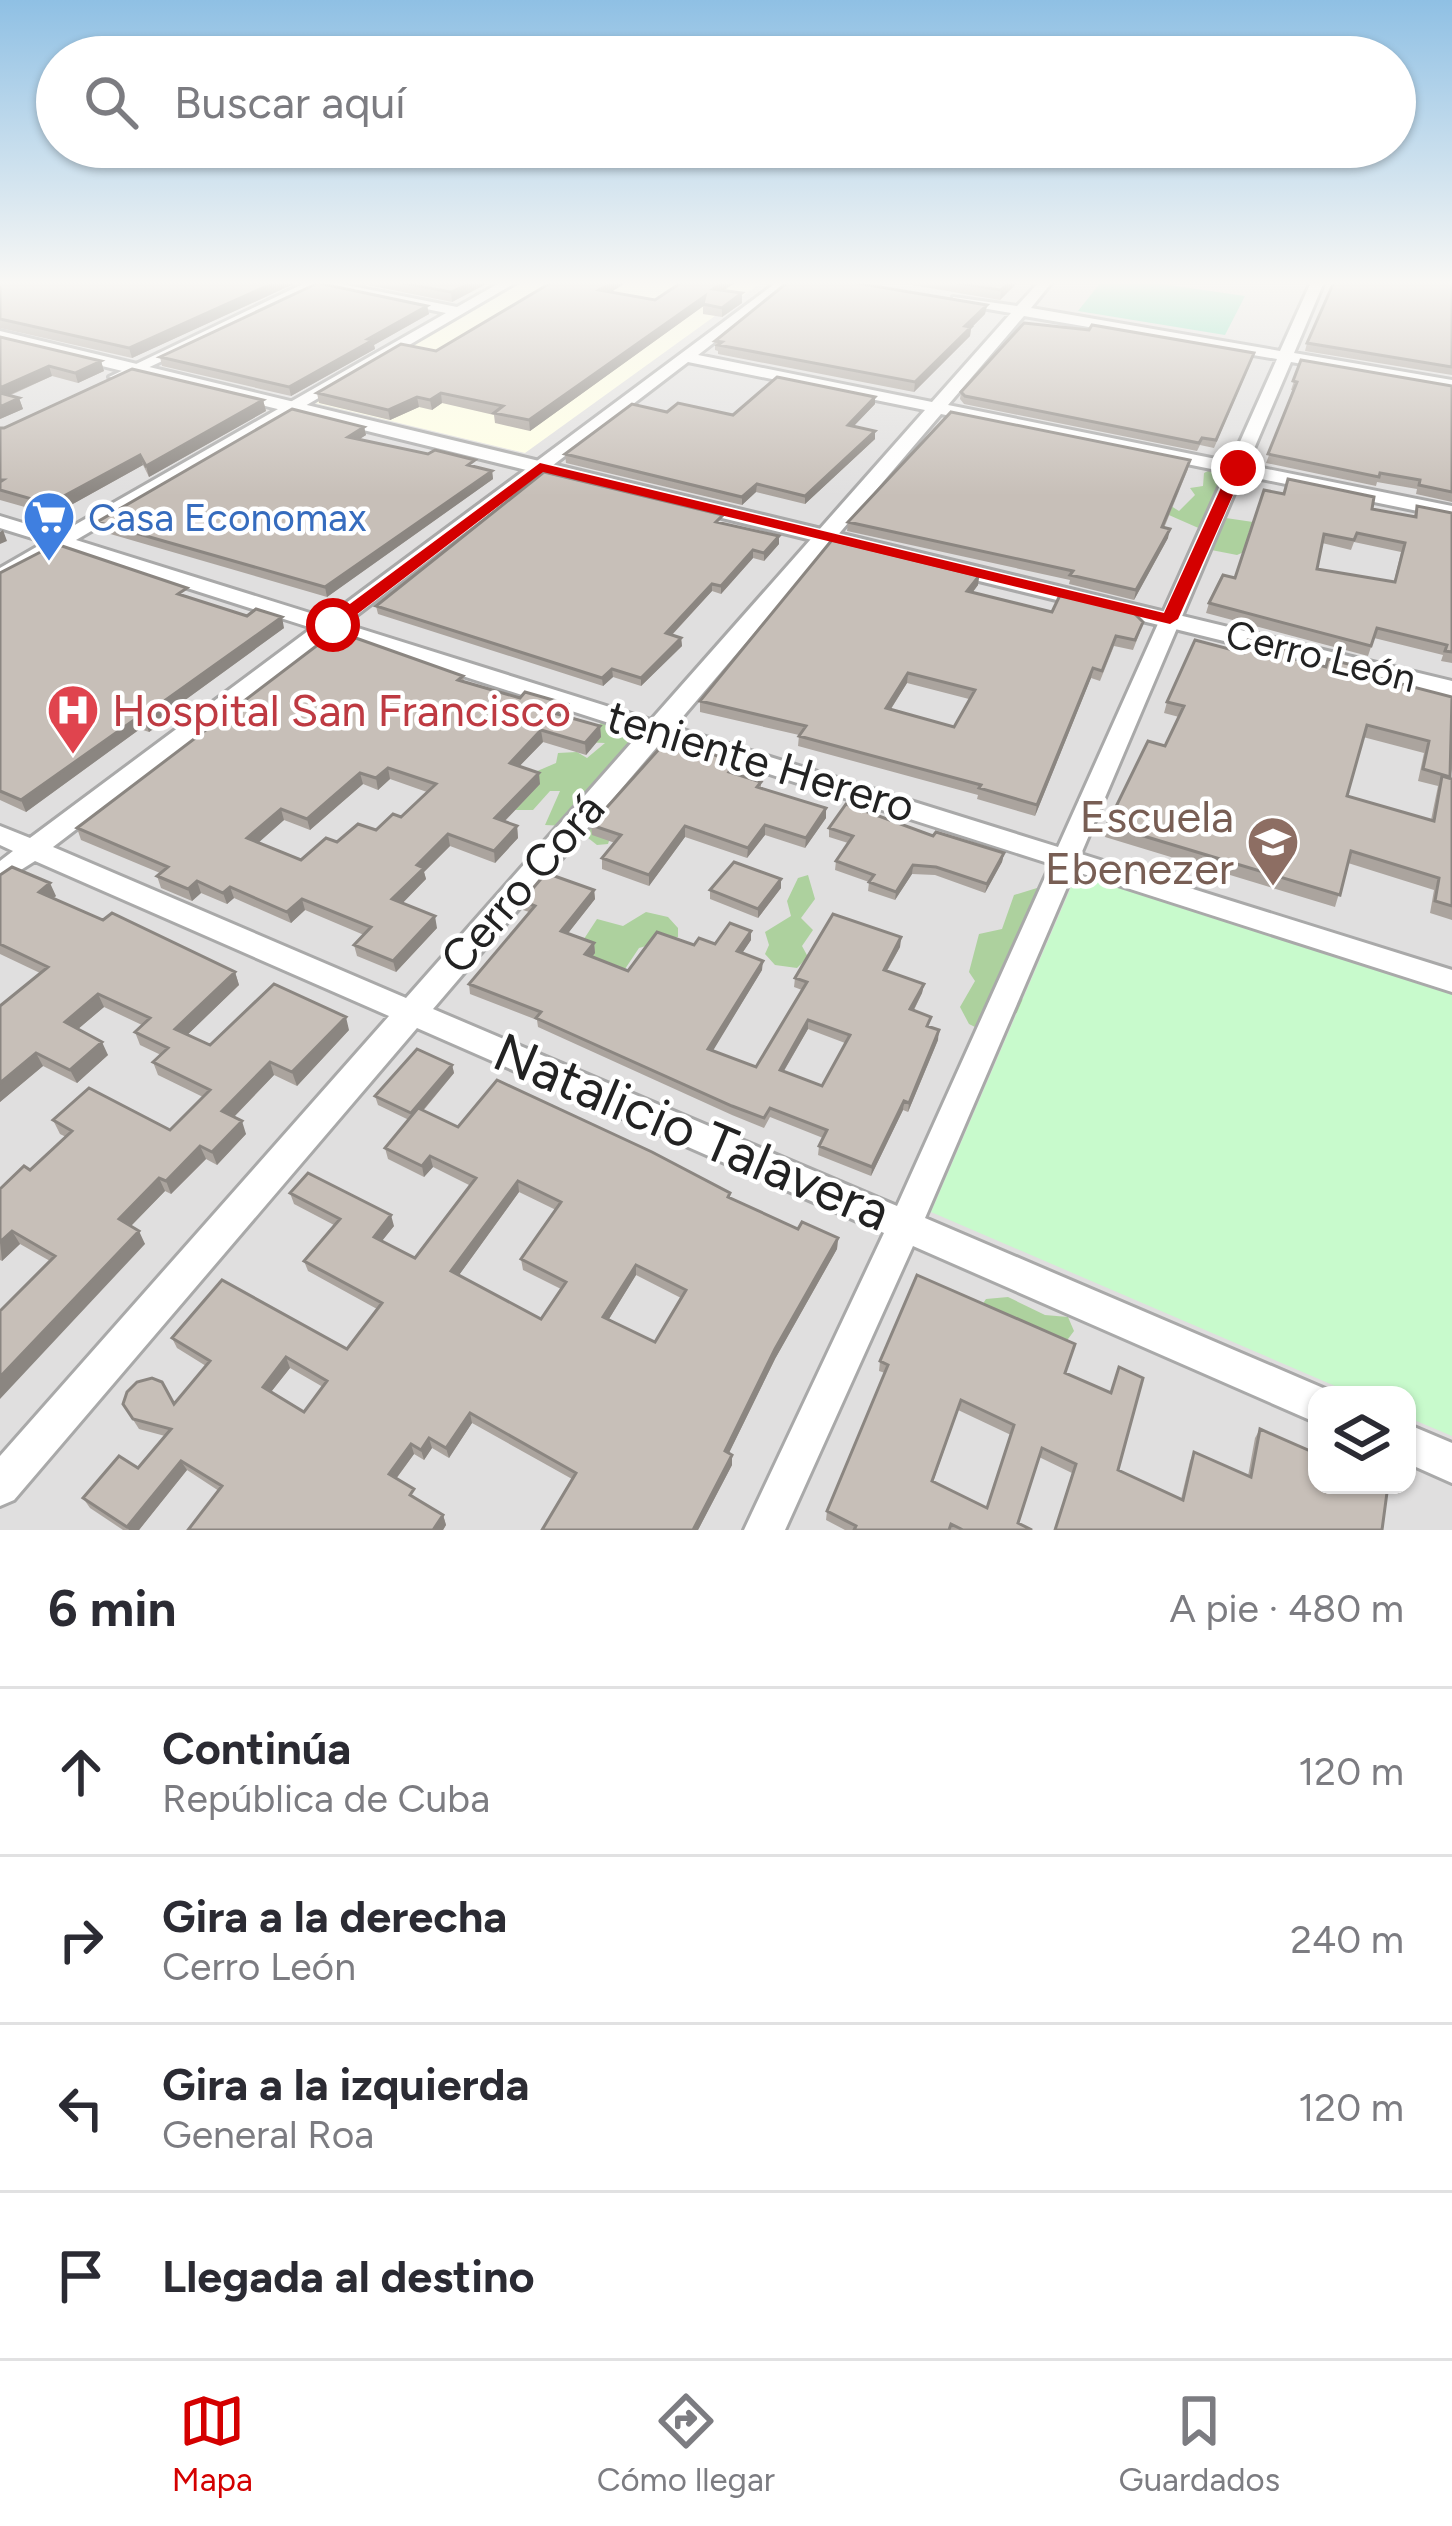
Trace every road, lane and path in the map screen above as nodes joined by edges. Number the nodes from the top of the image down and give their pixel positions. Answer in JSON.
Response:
{"nodes":[{"id":1,"x":72,"y":353,"type":"edge"},
{"id":2,"x":168,"y":353,"type":"edge"},
{"id":3,"x":385,"y":353,"type":"edge"},
{"id":4,"x":689,"y":353,"type":"edge"},
{"id":5,"x":982,"y":353,"type":"edge"},
{"id":6,"x":1271,"y":353,"type":"edge"},
{"id":7,"x":1286,"y":356,"type":"junction"},
{"id":8,"x":684,"y":357,"type":"junction"},
{"id":9,"x":136,"y":369,"type":"junction"},
{"id":10,"x":1452,"y":385,"type":"edge"},
{"id":11,"x":97,"y":386,"type":"edge"},
{"id":12,"x":293,"y":407,"type":"junction"},
{"id":13,"x":933,"y":407,"type":"junction"},
{"id":14,"x":540,"y":467,"type":"junction"},
{"id":15,"x":1238,"y":468,"type":"junction"},
{"id":16,"x":1452,"y":512,"type":"edge"},
{"id":17,"x":0,"y":522,"type":"edge"},
{"id":18,"x":825,"y":535,"type":"junction"},
{"id":19,"x":61,"y":541,"type":"junction"},
{"id":20,"x":0,"y":576,"type":"edge"},
{"id":21,"x":1170,"y":619,"type":"junction"},
{"id":22,"x":333,"y":625,"type":"junction"},
{"id":23,"x":1452,"y":689,"type":"edge"},
{"id":24,"x":656,"y":729,"type":"junction"},
{"id":25,"x":0,"y":835,"type":"edge"},
{"id":26,"x":33,"y":849,"type":"junction"},
{"id":27,"x":1066,"y":857,"type":"junction"},
{"id":28,"x":0,"y":874,"type":"edge"},
{"id":29,"x":1452,"y":981,"type":"edge"},
{"id":30,"x":411,"y":1011,"type":"junction"},
{"id":31,"x":906,"y":1224,"type":"junction"},
{"id":32,"x":1308,"y":1400,"type":"edge"},
{"id":33,"x":1416,"y":1447,"type":"edge"},
{"id":34,"x":1452,"y":1463,"type":"edge"},
{"id":35,"x":0,"y":1486,"type":"edge"},
{"id":36,"x":764,"y":1530,"type":"edge"}],
"edges":[{"from":1,"to":9,"type":"street","name":"Cerro León"},
{"from":2,"to":9,"type":"street"},
{"from":3,"to":12,"type":"street"},
{"from":4,"to":8,"type":"street"},
{"from":5,"to":13,"type":"street","name":"Cerro Corá"},
{"from":6,"to":7,"type":"street"},
{"from":7,"to":10,"type":"street"},
{"from":7,"to":15,"type":"street"},
{"from":8,"to":13,"type":"street"},
{"from":8,"to":14,"type":"street"},
{"from":9,"to":11,"type":"street"},
{"from":9,"to":12,"type":"street","name":"Cerro León"},
{"from":12,"to":14,"type":"street","name":"Cerro León"},
{"from":12,"to":19,"type":"street"},
{"from":13,"to":15,"type":"street"},
{"from":13,"to":18,"type":"street","name":"Cerro Corá"},
{"from":14,"to":18,"type":"street","name":"Cerro León"},
{"from":14,"to":22,"type":"street"},
{"from":15,"to":16,"type":"street"},
{"from":15,"to":21,"type":"street"},
{"from":17,"to":19,"type":"street","name":"teniente Herero"},
{"from":18,"to":21,"type":"street","name":"Cerro León"},
{"from":18,"to":24,"type":"street","name":"Cerro Corá"},
{"from":19,"to":20,"type":"street"},
{"from":19,"to":22,"type":"street","name":"teniente Herero"},
{"from":21,"to":23,"type":"street","name":"Cerro León"},
{"from":21,"to":27,"type":"street"},
{"from":22,"to":24,"type":"street","name":"teniente Herero"},
{"from":22,"to":26,"type":"street"},
{"from":24,"to":27,"type":"street","name":"teniente Herero"},
{"from":24,"to":30,"type":"street","name":"Cerro Corá"},
{"from":25,"to":26,"type":"street","name":"Natalicio Talavera"},
{"from":26,"to":28,"type":"street"},
{"from":26,"to":30,"type":"street","name":"Natalicio Talavera"},
{"from":27,"to":29,"type":"street","name":"teniente Herero"},
{"from":27,"to":31,"type":"street"},
{"from":30,"to":31,"type":"street","name":"Natalicio Talavera"},
{"from":30,"to":35,"type":"street","name":"Cerro Corá"},
{"from":31,"to":32,"type":"street","name":"Natalicio Talavera"},
{"from":31,"to":36,"type":"street"},
{"from":33,"to":34,"type":"street"}]}
